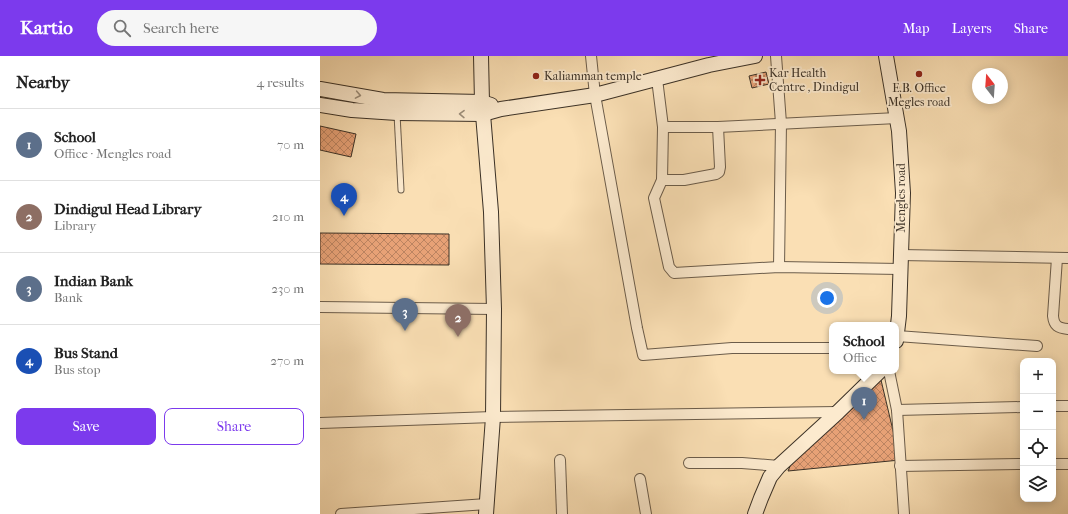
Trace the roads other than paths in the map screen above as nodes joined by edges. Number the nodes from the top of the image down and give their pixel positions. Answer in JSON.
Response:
{"nodes":[{"id":1,"x":481,"y":56,"type":"edge"},
{"id":2,"x":591,"y":56,"type":"edge"},
{"id":3,"x":755,"y":56,"type":"edge"},
{"id":4,"x":776,"y":56,"type":"edge"},
{"id":5,"x":886,"y":56,"type":"edge"},
{"id":6,"x":708,"y":61,"type":"edge"},
{"id":7,"x":657,"y":79,"type":"junction"},
{"id":8,"x":320,"y":89,"type":"edge"},
{"id":9,"x":595,"y":95,"type":"junction"},
{"id":10,"x":320,"y":104,"type":"edge"},
{"id":11,"x":483,"y":108,"type":"junction"},
{"id":12,"x":397,"y":113,"type":"junction"},
{"id":13,"x":897,"y":118,"type":"junction"},
{"id":14,"x":781,"y":123,"type":"junction"},
{"id":15,"x":662,"y":127,"type":"junction"},
{"id":16,"x":718,"y":127,"type":"junction"},
{"id":17,"x":662,"y":180,"type":"junction"},
{"id":18,"x":401,"y":190,"type":"dead end"},
{"id":19,"x":900,"y":255,"type":"junction"},
{"id":20,"x":1057,"y":258,"type":"junction"},
{"id":21,"x":1068,"y":258,"type":"edge"},
{"id":22,"x":779,"y":267,"type":"junction"},
{"id":23,"x":900,"y":269,"type":"junction"},
{"id":24,"x":320,"y":307,"type":"edge"},
{"id":25,"x":494,"y":309,"type":"junction"},
{"id":26,"x":898,"y":322,"type":"edge"},
{"id":27,"x":1068,"y":329,"type":"edge"},
{"id":28,"x":899,"y":339,"type":"edge"},
{"id":29,"x":1036,"y":346,"type":"dead end"},
{"id":30,"x":829,"y":348,"type":"edge"},
{"id":31,"x":877,"y":374,"type":"edge"},
{"id":32,"x":890,"y":374,"type":"edge"},
{"id":33,"x":1056,"y":406,"type":"edge"},
{"id":34,"x":1068,"y":406,"type":"edge"},
{"id":35,"x":1020,"y":407,"type":"edge"},
{"id":36,"x":897,"y":410,"type":"junction"},
{"id":37,"x":838,"y":412,"type":"junction"},
{"id":38,"x":493,"y":417,"type":"junction"},
{"id":39,"x":320,"y":423,"type":"edge"},
{"id":40,"x":560,"y":460,"type":"dead end"},
{"id":41,"x":689,"y":463,"type":"dead end"},
{"id":42,"x":1020,"y":464,"type":"edge"},
{"id":43,"x":1056,"y":464,"type":"edge"},
{"id":44,"x":1068,"y":464,"type":"edge"},
{"id":45,"x":779,"y":466,"type":"junction"},
{"id":46,"x":900,"y":466,"type":"junction"},
{"id":47,"x":640,"y":479,"type":"dead end"},
{"id":48,"x":486,"y":509,"type":"edge"},
{"id":49,"x":341,"y":514,"type":"edge"},
{"id":50,"x":562,"y":514,"type":"edge"},
{"id":51,"x":646,"y":514,"type":"edge"},
{"id":52,"x":756,"y":514,"type":"edge"},
{"id":53,"x":904,"y":514,"type":"edge"}],
"edges":[{"from":1,"to":11,"type":"main road"},
{"from":2,"to":9,"type":"street"},
{"from":3,"to":6,"type":"main road"},
{"from":4,"to":14,"type":"street"},
{"from":5,"to":13,"type":"main road","name":"Mengles road"},
{"from":6,"to":7,"type":"main road"},
{"from":7,"to":9,"type":"main road"},
{"from":7,"to":15,"type":"street"},
{"from":8,"to":11,"type":"main road","one_way":true},
{"from":9,"to":11,"type":"main road"},
{"from":9,"to":30,"type":"street"},
{"from":10,"to":12,"type":"main road"},
{"from":11,"to":12,"type":"main road","one_way":true},
{"from":11,"to":25,"type":"main road"},
{"from":12,"to":18,"type":"lane"},
{"from":13,"to":14,"type":"street"},
{"from":13,"to":19,"type":"main road","name":"Mengles road"},
{"from":14,"to":16,"type":"street"},
{"from":14,"to":22,"type":"street"},
{"from":15,"to":16,"type":"street"},
{"from":15,"to":17,"type":"street"},
{"from":16,"to":17,"type":"street"},
{"from":17,"to":22,"type":"street"},
{"from":19,"to":20,"type":"street"},
{"from":19,"to":23,"type":"main road","name":"Mengles road"},
{"from":20,"to":21,"type":"street"},
{"from":20,"to":27,"type":"street"},
{"from":22,"to":23,"type":"street"},
{"from":23,"to":26,"type":"main road","name":"Mengles road"},
{"from":24,"to":25,"type":"street"},
{"from":25,"to":38,"type":"main road"},
{"from":28,"to":29,"type":"street"},
{"from":31,"to":37,"type":"main road"},
{"from":32,"to":36,"type":"street"},
{"from":33,"to":34,"type":"street"},
{"from":35,"to":36,"type":"street"},
{"from":36,"to":46,"type":"street"},
{"from":37,"to":38,"type":"street"},
{"from":37,"to":45,"type":"main road"},
{"from":38,"to":39,"type":"street"},
{"from":38,"to":48,"type":"main road"},
{"from":40,"to":50,"type":"street"},
{"from":41,"to":45,"type":"street"},
{"from":42,"to":46,"type":"street"},
{"from":43,"to":44,"type":"street"},
{"from":45,"to":52,"type":"main road"},
{"from":46,"to":53,"type":"street"},
{"from":47,"to":51,"type":"street"},
{"from":48,"to":49,"type":"street"}]}
